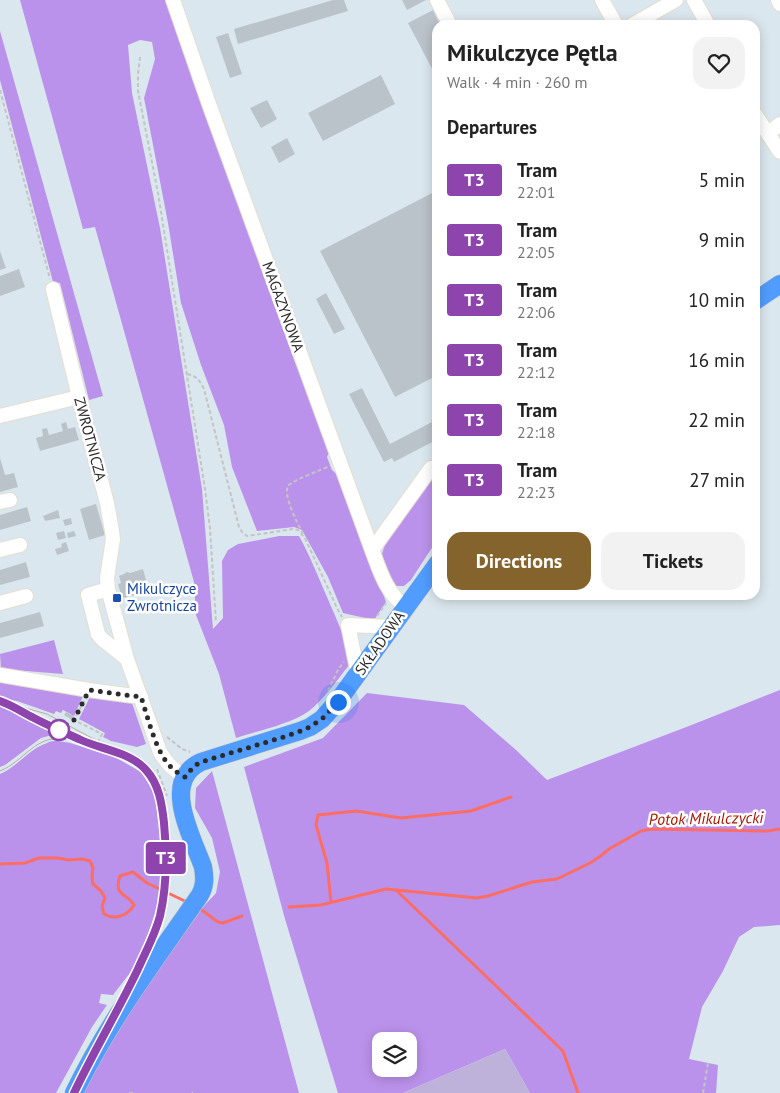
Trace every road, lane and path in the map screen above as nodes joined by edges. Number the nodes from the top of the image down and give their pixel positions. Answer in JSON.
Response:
{"nodes":[{"id":1,"x":173,"y":0,"type":"edge"},
{"id":2,"x":437,"y":0,"type":"edge"},
{"id":3,"x":602,"y":0,"type":"edge"},
{"id":4,"x":676,"y":0,"type":"edge"},
{"id":5,"x":694,"y":0,"type":"edge"},
{"id":6,"x":778,"y":0,"type":"edge"},
{"id":7,"x":780,"y":4,"type":"edge"},
{"id":8,"x":447,"y":20,"type":"edge"},
{"id":9,"x":613,"y":20,"type":"edge"},
{"id":10,"x":641,"y":20,"type":"edge"},
{"id":11,"x":705,"y":20,"type":"edge"},
{"id":12,"x":140,"y":57,"type":"dead end"},
{"id":13,"x":0,"y":90,"type":"edge"},
{"id":14,"x":760,"y":122,"type":"edge"},
{"id":15,"x":780,"y":124,"type":"edge"},
{"id":16,"x":768,"y":134,"type":"junction"},
{"id":17,"x":780,"y":152,"type":"edge"},
{"id":18,"x":780,"y":284,"type":"edge"},
{"id":19,"x":53,"y":289,"type":"joint"},
{"id":20,"x":760,"y":298,"type":"edge"},
{"id":21,"x":187,"y":374,"type":"junction"},
{"id":22,"x":78,"y":397,"type":"junction"},
{"id":23,"x":0,"y":416,"type":"edge"},
{"id":24,"x":340,"y":462,"type":"junction"},
{"id":25,"x":431,"y":468,"type":"dead end"},
{"id":26,"x":305,"y":538,"type":"junction"},
{"id":27,"x":20,"y":544,"type":"dead end"},
{"id":28,"x":0,"y":550,"type":"edge"},
{"id":29,"x":372,"y":550,"type":"junction"},
{"id":30,"x":432,"y":570,"type":"edge"},
{"id":31,"x":108,"y":589,"type":"junction"},
{"id":32,"x":392,"y":594,"type":"junction"},
{"id":33,"x":26,"y":596,"type":"dead end"},
{"id":34,"x":0,"y":603,"type":"edge"},
{"id":35,"x":406,"y":607,"type":"junction"},
{"id":36,"x":216,"y":623,"type":"dead end"},
{"id":37,"x":348,"y":625,"type":"junction"},
{"id":38,"x":370,"y":626,"type":"junction"},
{"id":39,"x":391,"y":627,"type":"junction"},
{"id":40,"x":353,"y":650,"type":"junction"},
{"id":41,"x":127,"y":658,"type":"junction"},
{"id":42,"x":358,"y":674,"type":"junction"},
{"id":43,"x":0,"y":675,"type":"edge"},
{"id":44,"x":89,"y":690,"type":"junction"},
{"id":45,"x":327,"y":692,"type":"dead end"},
{"id":46,"x":141,"y":697,"type":"junction"},
{"id":47,"x":156,"y":741,"type":"junction"},
{"id":48,"x":97,"y":744,"type":"dead end"},
{"id":49,"x":191,"y":753,"type":"dead end"},
{"id":50,"x":154,"y":761,"type":"dead end"},
{"id":51,"x":185,"y":777,"type":"junction"},
{"id":52,"x":167,"y":797,"type":"dead end"},
{"id":53,"x":708,"y":1063,"type":"dead end"},
{"id":54,"x":74,"y":1093,"type":"edge"},
{"id":55,"x":130,"y":1093,"type":"edge"},
{"id":56,"x":133,"y":1093,"type":"edge"},
{"id":57,"x":703,"y":1093,"type":"edge"}],
"edges":[{"from":1,"to":24,"type":"street","name":"MAGAZYNOWA"},
{"from":2,"to":8,"type":"street"},
{"from":3,"to":9,"type":"street"},
{"from":4,"to":10,"type":"street"},
{"from":5,"to":11,"type":"street"},
{"from":6,"to":7,"type":"street"},
{"from":12,"to":21,"type":"path"},
{"from":13,"to":19,"type":"path"},
{"from":14,"to":16,"type":"street"},
{"from":15,"to":16,"type":"street"},
{"from":16,"to":17,"type":"street"},
{"from":18,"to":20,"type":"main road"},
{"from":19,"to":22,"type":"street","name":"ZWROTNICZA"},
{"from":21,"to":26,"type":"path"},
{"from":21,"to":36,"type":"path"},
{"from":22,"to":23,"type":"street"},
{"from":22,"to":31,"type":"street","name":"ZWROTNICZA"},
{"from":24,"to":26,"type":"path"},
{"from":24,"to":29,"type":"street","name":"MAGAZYNOWA"},
{"from":25,"to":29,"type":"street"},
{"from":26,"to":37,"type":"path"},
{"from":27,"to":28,"type":"street"},
{"from":29,"to":32,"type":"street","name":"MAGAZYNOWA"},
{"from":30,"to":35,"type":"main road","name":"SKŁADOWA"},
{"from":31,"to":41,"type":"street","name":"ZWROTNICZA"},
{"from":31,"to":41,"type":"street"},
{"from":32,"to":35,"type":"street","name":"MAGAZYNOWA"},
{"from":32,"to":38,"type":"path"},
{"from":33,"to":34,"type":"street"},
{"from":35,"to":39,"type":"main road","name":"SKŁADOWA"},
{"from":37,"to":38,"type":"street"},
{"from":37,"to":40,"type":"street"},
{"from":38,"to":39,"type":"street"},
{"from":39,"to":42,"type":"main road","name":"SKŁADOWA"},
{"from":40,"to":42,"type":"street"},
{"from":40,"to":45,"type":"path"},
{"from":41,"to":46,"type":"street","name":"ZWROTNICZA"},
{"from":42,"to":51,"type":"main road","name":"SKŁADOWA"},
{"from":43,"to":44,"type":"street"},
{"from":44,"to":46,"type":"street"},
{"from":44,"to":48,"type":"path"},
{"from":46,"to":47,"type":"street","name":"ZWROTNICZA"},
{"from":47,"to":49,"type":"path"},
{"from":47,"to":51,"type":"street","name":"ZWROTNICZA"},
{"from":50,"to":52,"type":"path"},
{"from":51,"to":54,"type":"main road"},
{"from":53,"to":57,"type":"path"},
{"from":55,"to":56,"type":"path"}]}
